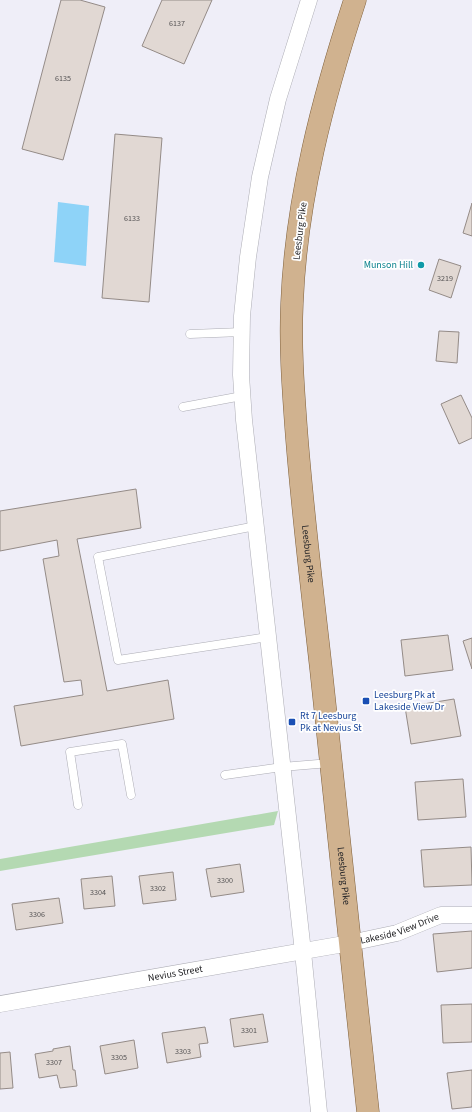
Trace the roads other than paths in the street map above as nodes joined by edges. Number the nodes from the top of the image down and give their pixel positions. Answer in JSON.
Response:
{"nodes":[{"id":1,"x":309,"y":0,"type":"edge"},
{"id":2,"x":355,"y":0,"type":"edge"},
{"id":3,"x":242,"y":332,"type":"junction"},
{"id":4,"x":190,"y":334,"type":"dead end"},
{"id":5,"x":242,"y":396,"type":"junction"},
{"id":6,"x":183,"y":407,"type":"dead end"},
{"id":7,"x":256,"y":526,"type":"junction"},
{"id":8,"x":268,"y":637,"type":"junction"},
{"id":9,"x":331,"y":763,"type":"junction"},
{"id":10,"x":282,"y":767,"type":"junction"},
{"id":11,"x":225,"y":775,"type":"dead end"},
{"id":12,"x":132,"y":795,"type":"dead end"},
{"id":13,"x":78,"y":805,"type":"dead end"},
{"id":14,"x":472,"y":915,"type":"edge"},
{"id":15,"x":350,"y":943,"type":"junction"},
{"id":16,"x":303,"y":952,"type":"junction"},
{"id":17,"x":0,"y":1004,"type":"edge"},
{"id":18,"x":319,"y":1112,"type":"edge"},
{"id":19,"x":368,"y":1112,"type":"edge"}],
"edges":[{"from":1,"to":3,"type":"street"},
{"from":2,"to":9,"type":"main road","name":"Leesburg Pike"},
{"from":3,"to":4,"type":"lane"},
{"from":3,"to":5,"type":"street"},
{"from":5,"to":6,"type":"lane"},
{"from":5,"to":7,"type":"street"},
{"from":7,"to":8,"type":"street"},
{"from":7,"to":8,"type":"lane"},
{"from":8,"to":10,"type":"street"},
{"from":9,"to":10,"type":"lane"},
{"from":9,"to":15,"type":"main road","name":"Leesburg Pike"},
{"from":10,"to":11,"type":"lane"},
{"from":10,"to":16,"type":"street"},
{"from":12,"to":13,"type":"lane"},
{"from":14,"to":15,"type":"street","name":"Lakeside View Drive"},
{"from":15,"to":16,"type":"street","name":"Nevius Street"},
{"from":15,"to":19,"type":"main road","name":"Leesburg Pike"},
{"from":16,"to":17,"type":"street","name":"Nevius Street"},
{"from":16,"to":18,"type":"street"}]}
